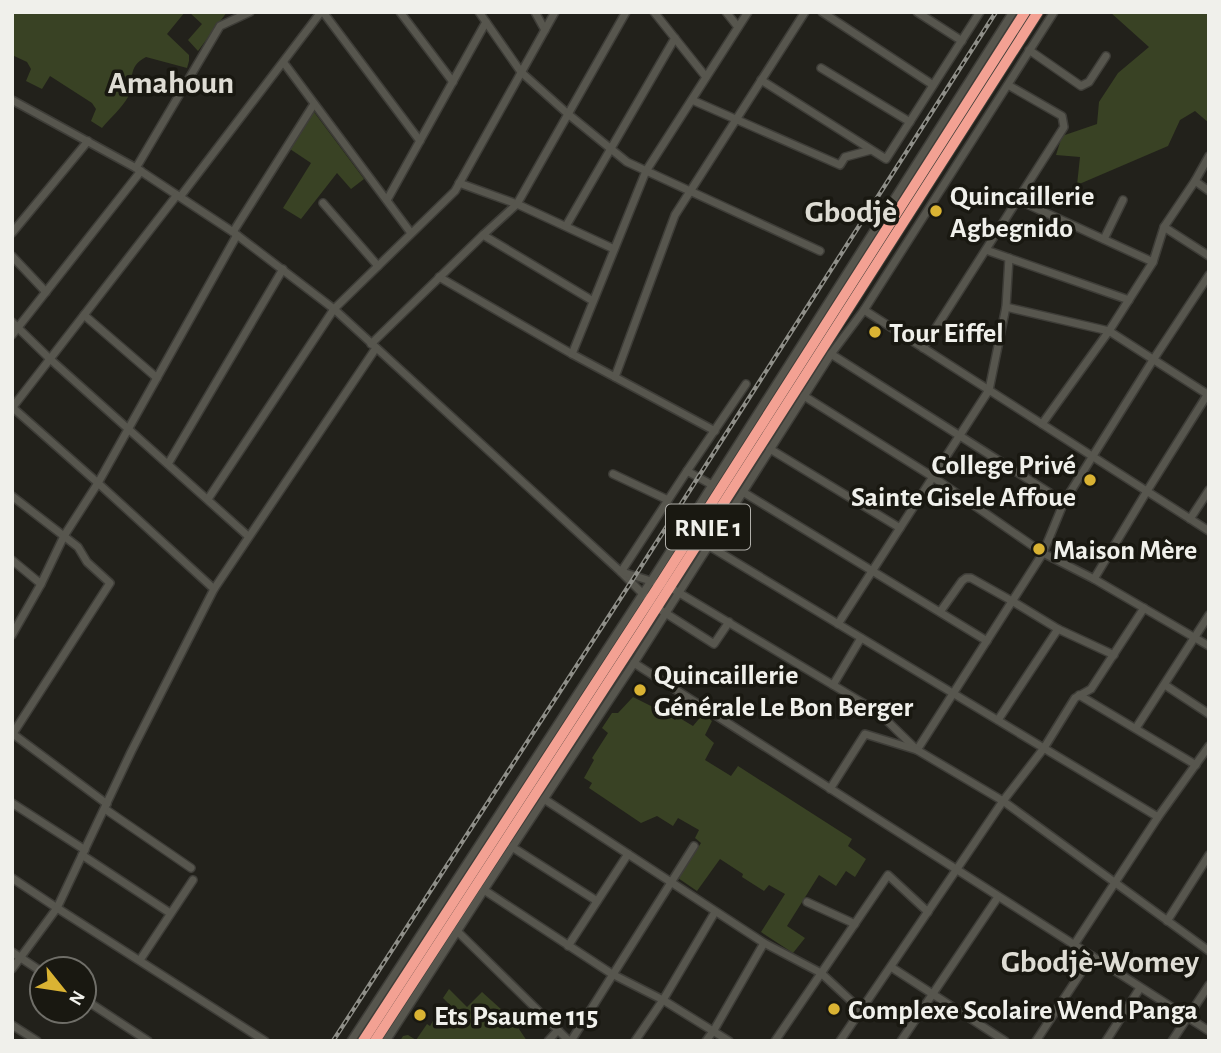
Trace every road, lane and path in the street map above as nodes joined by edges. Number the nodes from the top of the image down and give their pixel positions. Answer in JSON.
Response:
{"nodes":[{"id":1,"x":250,"y":12,"type":"edge"},
{"id":2,"x":322,"y":12,"type":"edge"},
{"id":3,"x":400,"y":12,"type":"edge"},
{"id":4,"x":479,"y":12,"type":"edge"},
{"id":5,"x":535,"y":12,"type":"edge"},
{"id":6,"x":555,"y":12,"type":"edge"},
{"id":7,"x":626,"y":12,"type":"edge"},
{"id":8,"x":654,"y":12,"type":"edge"},
{"id":9,"x":726,"y":12,"type":"edge"},
{"id":10,"x":748,"y":12,"type":"edge"},
{"id":11,"x":805,"y":12,"type":"edge"},
{"id":12,"x":822,"y":12,"type":"edge"},
{"id":13,"x":917,"y":12,"type":"edge"},
{"id":14,"x":980,"y":12,"type":"edge"},
{"id":15,"x":1013,"y":12,"type":"edge"},
{"id":16,"x":1025,"y":12,"type":"edge"},
{"id":17,"x":1038,"y":12,"type":"edge"},
{"id":18,"x":1054,"y":12,"type":"edge"},
{"id":19,"x":486,"y":22,"type":"junction"},
{"id":20,"x":738,"y":27,"type":"junction"},
{"id":21,"x":545,"y":30,"type":"junction"},
{"id":22,"x":675,"y":38,"type":"junction"},
{"id":23,"x":961,"y":41,"type":"junction"},
{"id":24,"x":1029,"y":50,"type":"junction"},
{"id":25,"x":1106,"y":56,"type":"dead end"},
{"id":26,"x":284,"y":63,"type":"junction"},
{"id":27,"x":821,"y":68,"type":"dead end"},
{"id":28,"x":521,"y":72,"type":"junction"},
{"id":29,"x":706,"y":77,"type":"junction"},
{"id":30,"x":761,"y":80,"type":"junction"},
{"id":31,"x":453,"y":82,"type":"junction"},
{"id":32,"x":933,"y":85,"type":"junction"},
{"id":33,"x":1008,"y":85,"type":"junction"},
{"id":34,"x":12,"y":100,"type":"edge"},
{"id":35,"x":692,"y":100,"type":"junction"},
{"id":36,"x":314,"y":104,"type":"junction"},
{"id":37,"x":568,"y":114,"type":"junction"},
{"id":38,"x":736,"y":120,"type":"junction"},
{"id":39,"x":910,"y":122,"type":"junction"},
{"id":40,"x":88,"y":141,"type":"junction"},
{"id":41,"x":420,"y":141,"type":"junction"},
{"id":42,"x":611,"y":149,"type":"junction"},
{"id":43,"x":872,"y":150,"type":"junction"},
{"id":44,"x":1209,"y":156,"type":"edge"},
{"id":45,"x":138,"y":169,"type":"junction"},
{"id":46,"x":646,"y":171,"type":"junction"},
{"id":47,"x":1195,"y":181,"type":"junction"},
{"id":48,"x":459,"y":183,"type":"junction"},
{"id":49,"x":690,"y":191,"type":"junction"},
{"id":50,"x":1209,"y":191,"type":"edge"},
{"id":51,"x":178,"y":195,"type":"junction"},
{"id":52,"x":387,"y":200,"type":"junction"},
{"id":53,"x":1018,"y":200,"type":"junction"},
{"id":54,"x":1123,"y":200,"type":"dead end"},
{"id":55,"x":323,"y":203,"type":"dead end"},
{"id":56,"x":517,"y":204,"type":"junction"},
{"id":57,"x":566,"y":226,"type":"junction"},
{"id":58,"x":1164,"y":227,"type":"junction"},
{"id":59,"x":12,"y":233,"type":"edge"},
{"id":60,"x":235,"y":233,"type":"junction"},
{"id":61,"x":411,"y":233,"type":"junction"},
{"id":62,"x":483,"y":235,"type":"junction"},
{"id":63,"x":1104,"y":239,"type":"junction"},
{"id":64,"x":614,"y":249,"type":"junction"},
{"id":65,"x":986,"y":250,"type":"junction"},
{"id":66,"x":820,"y":251,"type":"dead end"},
{"id":67,"x":12,"y":256,"type":"edge"},
{"id":68,"x":1209,"y":256,"type":"edge"},
{"id":69,"x":1009,"y":258,"type":"junction"},
{"id":70,"x":1153,"y":262,"type":"junction"},
{"id":71,"x":378,"y":266,"type":"junction"},
{"id":72,"x":283,"y":269,"type":"junction"},
{"id":73,"x":1209,"y":275,"type":"edge"},
{"id":74,"x":439,"y":278,"type":"junction"},
{"id":75,"x":46,"y":292,"type":"junction"},
{"id":76,"x":1129,"y":299,"type":"junction"},
{"id":77,"x":593,"y":301,"type":"junction"},
{"id":78,"x":1006,"y":307,"type":"junction"},
{"id":79,"x":334,"y":309,"type":"junction"},
{"id":80,"x":864,"y":310,"type":"junction"},
{"id":81,"x":84,"y":315,"type":"junction"},
{"id":82,"x":15,"y":325,"type":"edge"},
{"id":83,"x":1109,"y":331,"type":"junction"},
{"id":84,"x":12,"y":335,"type":"edge"},
{"id":85,"x":374,"y":346,"type":"junction"},
{"id":86,"x":923,"y":348,"type":"junction"},
{"id":87,"x":572,"y":354,"type":"junction"},
{"id":88,"x":831,"y":354,"type":"junction"},
{"id":89,"x":50,"y":359,"type":"junction"},
{"id":90,"x":1153,"y":360,"type":"junction"},
{"id":91,"x":157,"y":377,"type":"junction"},
{"id":92,"x":615,"y":377,"type":"junction"},
{"id":93,"x":746,"y":384,"type":"dead end"},
{"id":94,"x":989,"y":390,"type":"junction"},
{"id":95,"x":1208,"y":393,"type":"edge"},
{"id":96,"x":804,"y":396,"type":"junction"},
{"id":97,"x":12,"y":408,"type":"edge"},
{"id":98,"x":1042,"y":424,"type":"junction"},
{"id":99,"x":128,"y":429,"type":"junction"},
{"id":100,"x":715,"y":431,"type":"junction"},
{"id":101,"x":959,"y":436,"type":"junction"},
{"id":102,"x":770,"y":449,"type":"junction"},
{"id":103,"x":1093,"y":456,"type":"junction"},
{"id":104,"x":168,"y":464,"type":"junction"},
{"id":105,"x":687,"y":471,"type":"junction"},
{"id":106,"x":613,"y":474,"type":"dead end"},
{"id":107,"x":933,"y":477,"type":"junction"},
{"id":108,"x":98,"y":483,"type":"junction"},
{"id":109,"x":712,"y":485,"type":"junction"},
{"id":110,"x":1209,"y":490,"type":"edge"},
{"id":111,"x":1147,"y":491,"type":"junction"},
{"id":112,"x":743,"y":492,"type":"junction"},
{"id":113,"x":12,"y":496,"type":"edge"},
{"id":114,"x":208,"y":499,"type":"junction"},
{"id":115,"x":668,"y":500,"type":"junction"},
{"id":116,"x":1064,"y":502,"type":"junction"},
{"id":117,"x":1190,"y":519,"type":"junction"},
{"id":118,"x":900,"y":528,"type":"junction"},
{"id":119,"x":1209,"y":531,"type":"edge"},
{"id":120,"x":64,"y":536,"type":"junction"},
{"id":121,"x":248,"y":536,"type":"junction"},
{"id":122,"x":709,"y":546,"type":"junction"},
{"id":123,"x":1043,"y":553,"type":"junction"},
{"id":124,"x":12,"y":560,"type":"edge"},
{"id":125,"x":872,"y":570,"type":"junction"},
{"id":126,"x":621,"y":572,"type":"junction"},
{"id":127,"x":1094,"y":579,"type":"junction"},
{"id":128,"x":41,"y":584,"type":"junction"},
{"id":129,"x":665,"y":586,"type":"junction"},
{"id":130,"x":214,"y":589,"type":"junction"},
{"id":131,"x":1012,"y":601,"type":"junction"},
{"id":132,"x":653,"y":604,"type":"junction"},
{"id":133,"x":1144,"y":608,"type":"junction"},
{"id":134,"x":940,"y":612,"type":"junction"},
{"id":135,"x":1209,"y":615,"type":"edge"},
{"id":136,"x":729,"y":622,"type":"junction"},
{"id":137,"x":838,"y":624,"type":"junction"},
{"id":138,"x":1058,"y":629,"type":"junction"},
{"id":139,"x":13,"y":631,"type":"edge"},
{"id":140,"x":1195,"y":637,"type":"junction"},
{"id":141,"x":861,"y":638,"type":"junction"},
{"id":142,"x":987,"y":641,"type":"junction"},
{"id":143,"x":1209,"y":646,"type":"edge"},
{"id":144,"x":1114,"y":655,"type":"junction"},
{"id":145,"x":634,"y":663,"type":"junction"},
{"id":146,"x":833,"y":685,"type":"junction"},
{"id":147,"x":1165,"y":685,"type":"junction"},
{"id":148,"x":954,"y":694,"type":"junction"},
{"id":149,"x":1079,"y":695,"type":"junction"},
{"id":150,"x":1209,"y":714,"type":"edge"},
{"id":151,"x":998,"y":720,"type":"junction"},
{"id":152,"x":1136,"y":728,"type":"junction"},
{"id":153,"x":13,"y":735,"type":"edge"},
{"id":154,"x":1209,"y":747,"type":"edge"},
{"id":155,"x":1044,"y":748,"type":"junction"},
{"id":156,"x":917,"y":750,"type":"junction"},
{"id":157,"x":1196,"y":765,"type":"junction"},
{"id":158,"x":830,"y":789,"type":"junction"},
{"id":159,"x":544,"y":799,"type":"junction"},
{"id":160,"x":1003,"y":801,"type":"junction"},
{"id":161,"x":12,"y":803,"type":"edge"},
{"id":162,"x":106,"y":806,"type":"junction"},
{"id":163,"x":1158,"y":817,"type":"junction"},
{"id":164,"x":694,"y":846,"type":"dead end"},
{"id":165,"x":512,"y":847,"type":"junction"},
{"id":166,"x":84,"y":853,"type":"junction"},
{"id":167,"x":628,"y":854,"type":"junction"},
{"id":168,"x":1208,"y":858,"type":"edge"},
{"id":169,"x":191,"y":868,"type":"dead end"},
{"id":170,"x":956,"y":870,"type":"junction"},
{"id":171,"x":12,"y":878,"type":"edge"},
{"id":172,"x":193,"y":880,"type":"dead end"},
{"id":173,"x":670,"y":882,"type":"junction"},
{"id":174,"x":1115,"y":883,"type":"junction"},
{"id":175,"x":484,"y":890,"type":"junction"},
{"id":176,"x":998,"y":897,"type":"junction"},
{"id":177,"x":597,"y":901,"type":"junction"},
{"id":178,"x":807,"y":902,"type":"dead end"},
{"id":179,"x":57,"y":908,"type":"junction"},
{"id":180,"x":715,"y":912,"type":"junction"},
{"id":181,"x":928,"y":912,"type":"junction"},
{"id":182,"x":170,"y":914,"type":"junction"},
{"id":183,"x":1167,"y":921,"type":"junction"},
{"id":184,"x":855,"y":924,"type":"junction"},
{"id":185,"x":457,"y":931,"type":"junction"},
{"id":186,"x":764,"y":943,"type":"junction"},
{"id":187,"x":1074,"y":945,"type":"junction"},
{"id":188,"x":568,"y":946,"type":"junction"},
{"id":189,"x":1209,"y":951,"type":"edge"},
{"id":190,"x":12,"y":952,"type":"edge"},
{"id":191,"x":1091,"y":956,"type":"junction"},
{"id":192,"x":21,"y":958,"type":"junction"},
{"id":193,"x":139,"y":960,"type":"junction"},
{"id":194,"x":28,"y":963,"type":"edge"},
{"id":195,"x":891,"y":967,"type":"junction"},
{"id":196,"x":12,"y":969,"type":"edge"},
{"id":197,"x":821,"y":973,"type":"junction"},
{"id":198,"x":612,"y":974,"type":"junction"},
{"id":199,"x":1209,"y":985,"type":"edge"},
{"id":200,"x":1140,"y":988,"type":"junction"},
{"id":201,"x":933,"y":994,"type":"junction"},
{"id":202,"x":663,"y":1000,"type":"junction"},
{"id":203,"x":98,"y":1008,"type":"edge"},
{"id":204,"x":861,"y":1010,"type":"junction"},
{"id":205,"x":1187,"y":1018,"type":"junction"},
{"id":206,"x":12,"y":1025,"type":"edge"},
{"id":207,"x":558,"y":1030,"type":"junction"},
{"id":208,"x":714,"y":1030,"type":"junction"},
{"id":209,"x":1209,"y":1031,"type":"edge"},
{"id":210,"x":906,"y":1039,"type":"edge"},
{"id":211,"x":37,"y":1041,"type":"edge"},
{"id":212,"x":148,"y":1041,"type":"edge"},
{"id":213,"x":265,"y":1041,"type":"edge"},
{"id":214,"x":351,"y":1041,"type":"edge"},
{"id":215,"x":363,"y":1041,"type":"edge"},
{"id":216,"x":375,"y":1041,"type":"edge"},
{"id":217,"x":386,"y":1041,"type":"edge"},
{"id":218,"x":548,"y":1041,"type":"edge"},
{"id":219,"x":570,"y":1041,"type":"edge"},
{"id":220,"x":635,"y":1041,"type":"edge"},
{"id":221,"x":706,"y":1041,"type":"edge"},
{"id":222,"x":729,"y":1041,"type":"edge"},
{"id":223,"x":775,"y":1041,"type":"edge"},
{"id":224,"x":840,"y":1041,"type":"edge"},
{"id":225,"x":1005,"y":1041,"type":"edge"},
{"id":226,"x":1037,"y":1041,"type":"edge"},
{"id":227,"x":1105,"y":1041,"type":"edge"},
{"id":228,"x":1172,"y":1041,"type":"edge"}],
"edges":[{"from":1,"to":45,"type":"street"},
{"from":2,"to":26,"type":"street"},
{"from":2,"to":41,"type":"street"},
{"from":3,"to":31,"type":"street"},
{"from":4,"to":19,"type":"street"},
{"from":5,"to":21,"type":"street"},
{"from":6,"to":21,"type":"street"},
{"from":7,"to":37,"type":"street"},
{"from":8,"to":22,"type":"street"},
{"from":9,"to":20,"type":"street"},
{"from":10,"to":20,"type":"street"},
{"from":11,"to":30,"type":"street"},
{"from":12,"to":32,"type":"street"},
{"from":13,"to":23,"type":"street"},
{"from":14,"to":23,"type":"street"},
{"from":15,"to":109,"type":"street"},
{"from":16,"to":129,"type":"highway","number":"RNIE 1"},
{"from":17,"to":129,"type":"highway","number":"RNIE 1"},
{"from":18,"to":24,"type":"street"},
{"from":19,"to":28,"type":"street"},
{"from":19,"to":31,"type":"street"},
{"from":20,"to":29,"type":"street"},
{"from":21,"to":28,"type":"street"},
{"from":22,"to":29,"type":"street"},
{"from":22,"to":42,"type":"street"},
{"from":23,"to":32,"type":"street"},
{"from":24,"to":25,"type":"street"},
{"from":24,"to":33,"type":"street"},
{"from":26,"to":36,"type":"street"},
{"from":26,"to":51,"type":"street"},
{"from":27,"to":39,"type":"street"},
{"from":28,"to":37,"type":"street"},
{"from":28,"to":48,"type":"street"},
{"from":29,"to":35,"type":"street"},
{"from":30,"to":38,"type":"street"},
{"from":30,"to":43,"type":"street"},
{"from":31,"to":41,"type":"street"},
{"from":32,"to":39,"type":"street"},
{"from":33,"to":53,"type":"street"},
{"from":33,"to":80,"type":"street"},
{"from":34,"to":40,"type":"street"},
{"from":35,"to":38,"type":"street"},
{"from":35,"to":46,"type":"street"},
{"from":36,"to":52,"type":"street"},
{"from":36,"to":60,"type":"street"},
{"from":37,"to":42,"type":"street"},
{"from":37,"to":56,"type":"street"},
{"from":38,"to":43,"type":"street"},
{"from":38,"to":49,"type":"street"},
{"from":39,"to":43,"type":"street"},
{"from":40,"to":45,"type":"street"},
{"from":40,"to":59,"type":"street"},
{"from":41,"to":52,"type":"street"},
{"from":42,"to":46,"type":"street"},
{"from":42,"to":57,"type":"street"},
{"from":44,"to":47,"type":"street"},
{"from":45,"to":51,"type":"street"},
{"from":45,"to":75,"type":"street"},
{"from":46,"to":49,"type":"street"},
{"from":46,"to":64,"type":"street"},
{"from":47,"to":50,"type":"street"},
{"from":47,"to":58,"type":"street"},
{"from":48,"to":56,"type":"street"},
{"from":48,"to":61,"type":"street"},
{"from":49,"to":66,"type":"street"},
{"from":49,"to":92,"type":"street"},
{"from":51,"to":60,"type":"street"},
{"from":51,"to":81,"type":"street"},
{"from":52,"to":61,"type":"street"},
{"from":53,"to":63,"type":"street"},
{"from":53,"to":65,"type":"street"},
{"from":54,"to":63,"type":"street"},
{"from":55,"to":71,"type":"street"},
{"from":56,"to":57,"type":"street"},
{"from":56,"to":62,"type":"street"},
{"from":57,"to":64,"type":"street"},
{"from":58,"to":68,"type":"street"},
{"from":58,"to":70,"type":"street"},
{"from":60,"to":72,"type":"street"},
{"from":60,"to":91,"type":"street"},
{"from":61,"to":71,"type":"street"},
{"from":62,"to":74,"type":"street"},
{"from":62,"to":77,"type":"street"},
{"from":63,"to":70,"type":"street"},
{"from":64,"to":77,"type":"street"},
{"from":65,"to":69,"type":"street"},
{"from":65,"to":86,"type":"street"},
{"from":67,"to":75,"type":"street"},
{"from":69,"to":76,"type":"street"},
{"from":69,"to":78,"type":"street"},
{"from":70,"to":76,"type":"street"},
{"from":71,"to":79,"type":"street"},
{"from":72,"to":79,"type":"street"},
{"from":72,"to":104,"type":"street"},
{"from":73,"to":90,"type":"street"},
{"from":74,"to":85,"type":"street"},
{"from":74,"to":87,"type":"street"},
{"from":75,"to":82,"type":"street"},
{"from":76,"to":83,"type":"street"},
{"from":77,"to":87,"type":"street"},
{"from":78,"to":83,"type":"street"},
{"from":78,"to":94,"type":"street"},
{"from":79,"to":85,"type":"street"},
{"from":79,"to":114,"type":"street"},
{"from":80,"to":86,"type":"street"},
{"from":80,"to":88,"type":"street"},
{"from":81,"to":89,"type":"street"},
{"from":81,"to":91,"type":"street"},
{"from":82,"to":84,"type":"street"},
{"from":82,"to":89,"type":"street"},
{"from":83,"to":90,"type":"street"},
{"from":83,"to":98,"type":"street"},
{"from":85,"to":121,"type":"street"},
{"from":85,"to":126,"type":"street"},
{"from":86,"to":94,"type":"street"},
{"from":87,"to":92,"type":"street"},
{"from":88,"to":96,"type":"street"},
{"from":88,"to":101,"type":"street"},
{"from":89,"to":97,"type":"street"},
{"from":89,"to":99,"type":"street"},
{"from":90,"to":95,"type":"street"},
{"from":90,"to":103,"type":"street"},
{"from":91,"to":99,"type":"street"},
{"from":92,"to":100,"type":"street"},
{"from":93,"to":100,"type":"street"},
{"from":94,"to":98,"type":"street"},
{"from":94,"to":101,"type":"street"},
{"from":95,"to":111,"type":"street"},
{"from":96,"to":102,"type":"street"},
{"from":96,"to":107,"type":"street"},
{"from":97,"to":108,"type":"street"},
{"from":98,"to":103,"type":"street"},
{"from":99,"to":104,"type":"street"},
{"from":99,"to":108,"type":"street"},
{"from":100,"to":105,"type":"street"},
{"from":101,"to":107,"type":"street"},
{"from":101,"to":116,"type":"street"},
{"from":102,"to":112,"type":"street"},
{"from":102,"to":118,"type":"street"},
{"from":103,"to":111,"type":"street"},
{"from":103,"to":116,"type":"street"},
{"from":104,"to":114,"type":"street"},
{"from":105,"to":109,"type":"street"},
{"from":105,"to":115,"type":"street"},
{"from":106,"to":115,"type":"street"},
{"from":107,"to":118,"type":"street"},
{"from":107,"to":123,"type":"street"},
{"from":108,"to":120,"type":"street"},
{"from":108,"to":130,"type":"street"},
{"from":109,"to":129,"type":"street"},
{"from":110,"to":117,"type":"street"},
{"from":111,"to":117,"type":"street"},
{"from":111,"to":127,"type":"street"},
{"from":112,"to":122,"type":"street"},
{"from":112,"to":125,"type":"street"},
{"from":113,"to":120,"type":"street"},
{"from":114,"to":121,"type":"street"},
{"from":115,"to":126,"type":"street"},
{"from":116,"to":123,"type":"street"},
{"from":117,"to":119,"type":"street"},
{"from":118,"to":125,"type":"street"},
{"from":120,"to":128,"type":"street"},
{"from":120,"to":153,"type":"street"},
{"from":121,"to":130,"type":"street"},
{"from":122,"to":129,"type":"street"},
{"from":122,"to":137,"type":"street"},
{"from":123,"to":127,"type":"street"},
{"from":123,"to":131,"type":"street"},
{"from":124,"to":128,"type":"street"},
{"from":125,"to":134,"type":"street"},
{"from":125,"to":137,"type":"street"},
{"from":126,"to":129,"type":"street"},
{"from":126,"to":132,"type":"street"},
{"from":127,"to":133,"type":"street"},
{"from":128,"to":139,"type":"street"},
{"from":129,"to":132,"type":"highway","number":"RNIE 1"},
{"from":129,"to":132,"type":"street"},
{"from":129,"to":136,"type":"street"},
{"from":130,"to":162,"type":"street"},
{"from":131,"to":134,"type":"street"},
{"from":131,"to":138,"type":"street"},
{"from":131,"to":142,"type":"street"},
{"from":132,"to":136,"type":"street"},
{"from":132,"to":145,"type":"street"},
{"from":132,"to":214,"type":"street"},
{"from":132,"to":215,"type":"highway","number":"RNIE 1"},
{"from":132,"to":216,"type":"highway","number":"RNIE 1"},
{"from":133,"to":140,"type":"street"},
{"from":133,"to":144,"type":"street"},
{"from":134,"to":142,"type":"street"},
{"from":135,"to":140,"type":"street"},
{"from":136,"to":146,"type":"street"},
{"from":137,"to":141,"type":"street"},
{"from":138,"to":144,"type":"street"},
{"from":138,"to":151,"type":"street"},
{"from":140,"to":143,"type":"street"},
{"from":140,"to":147,"type":"street"},
{"from":141,"to":146,"type":"street"},
{"from":141,"to":148,"type":"street"},
{"from":142,"to":148,"type":"street"},
{"from":144,"to":149,"type":"street"},
{"from":145,"to":158,"type":"street"},
{"from":145,"to":159,"type":"street"},
{"from":146,"to":156,"type":"street"},
{"from":147,"to":150,"type":"street"},
{"from":147,"to":152,"type":"street"},
{"from":148,"to":151,"type":"street"},
{"from":148,"to":156,"type":"street"},
{"from":149,"to":152,"type":"street"},
{"from":149,"to":155,"type":"street"},
{"from":151,"to":155,"type":"street"},
{"from":152,"to":157,"type":"street"},
{"from":153,"to":162,"type":"street"},
{"from":154,"to":157,"type":"street"},
{"from":155,"to":160,"type":"street"},
{"from":155,"to":163,"type":"street"},
{"from":156,"to":158,"type":"street"},
{"from":156,"to":160,"type":"street"},
{"from":157,"to":163,"type":"street"},
{"from":158,"to":170,"type":"street"},
{"from":159,"to":165,"type":"street"},
{"from":159,"to":167,"type":"street"},
{"from":160,"to":170,"type":"street"},
{"from":160,"to":174,"type":"street"},
{"from":161,"to":166,"type":"street"},
{"from":162,"to":166,"type":"street"},
{"from":162,"to":169,"type":"street"},
{"from":163,"to":174,"type":"street"},
{"from":164,"to":173,"type":"street"},
{"from":165,"to":175,"type":"street"},
{"from":165,"to":177,"type":"street"},
{"from":166,"to":179,"type":"street"},
{"from":166,"to":182,"type":"street"},
{"from":167,"to":173,"type":"street"},
{"from":167,"to":177,"type":"street"},
{"from":168,"to":183,"type":"street"},
{"from":170,"to":176,"type":"street"},
{"from":170,"to":181,"type":"street"},
{"from":171,"to":179,"type":"street"},
{"from":172,"to":182,"type":"street"},
{"from":173,"to":180,"type":"street"},
{"from":173,"to":198,"type":"street"},
{"from":174,"to":183,"type":"street"},
{"from":174,"to":187,"type":"street"},
{"from":175,"to":185,"type":"street"},
{"from":175,"to":188,"type":"street"},
{"from":176,"to":187,"type":"street"},
{"from":176,"to":201,"type":"street"},
{"from":177,"to":188,"type":"street"},
{"from":178,"to":184,"type":"street"},
{"from":179,"to":192,"type":"street"},
{"from":179,"to":193,"type":"street"},
{"from":180,"to":186,"type":"street"},
{"from":180,"to":202,"type":"street"},
{"from":181,"to":184,"type":"street"},
{"from":181,"to":195,"type":"street"},
{"from":182,"to":193,"type":"street"},
{"from":183,"to":189,"type":"street"},
{"from":184,"to":197,"type":"street"},
{"from":185,"to":207,"type":"street"},
{"from":185,"to":217,"type":"street"},
{"from":186,"to":197,"type":"street"},
{"from":186,"to":208,"type":"street"},
{"from":187,"to":191,"type":"street"},
{"from":188,"to":198,"type":"street"},
{"from":190,"to":192,"type":"street"},
{"from":191,"to":200,"type":"street"},
{"from":191,"to":226,"type":"street"},
{"from":192,"to":194,"type":"street"},
{"from":192,"to":196,"type":"street"},
{"from":193,"to":213,"type":"street"},
{"from":195,"to":201,"type":"street"},
{"from":195,"to":204,"type":"street"},
{"from":197,"to":204,"type":"street"},
{"from":197,"to":223,"type":"street"},
{"from":198,"to":202,"type":"street"},
{"from":198,"to":219,"type":"street"},
{"from":199,"to":205,"type":"street"},
{"from":200,"to":205,"type":"street"},
{"from":200,"to":227,"type":"street"},
{"from":201,"to":210,"type":"street"},
{"from":201,"to":225,"type":"street"},
{"from":202,"to":208,"type":"street"},
{"from":202,"to":220,"type":"street"},
{"from":203,"to":212,"type":"street"},
{"from":204,"to":224,"type":"street"},
{"from":205,"to":209,"type":"street"},
{"from":205,"to":228,"type":"street"},
{"from":206,"to":211,"type":"street"},
{"from":207,"to":218,"type":"street"},
{"from":207,"to":219,"type":"street"},
{"from":208,"to":221,"type":"street"},
{"from":208,"to":222,"type":"street"}]}
